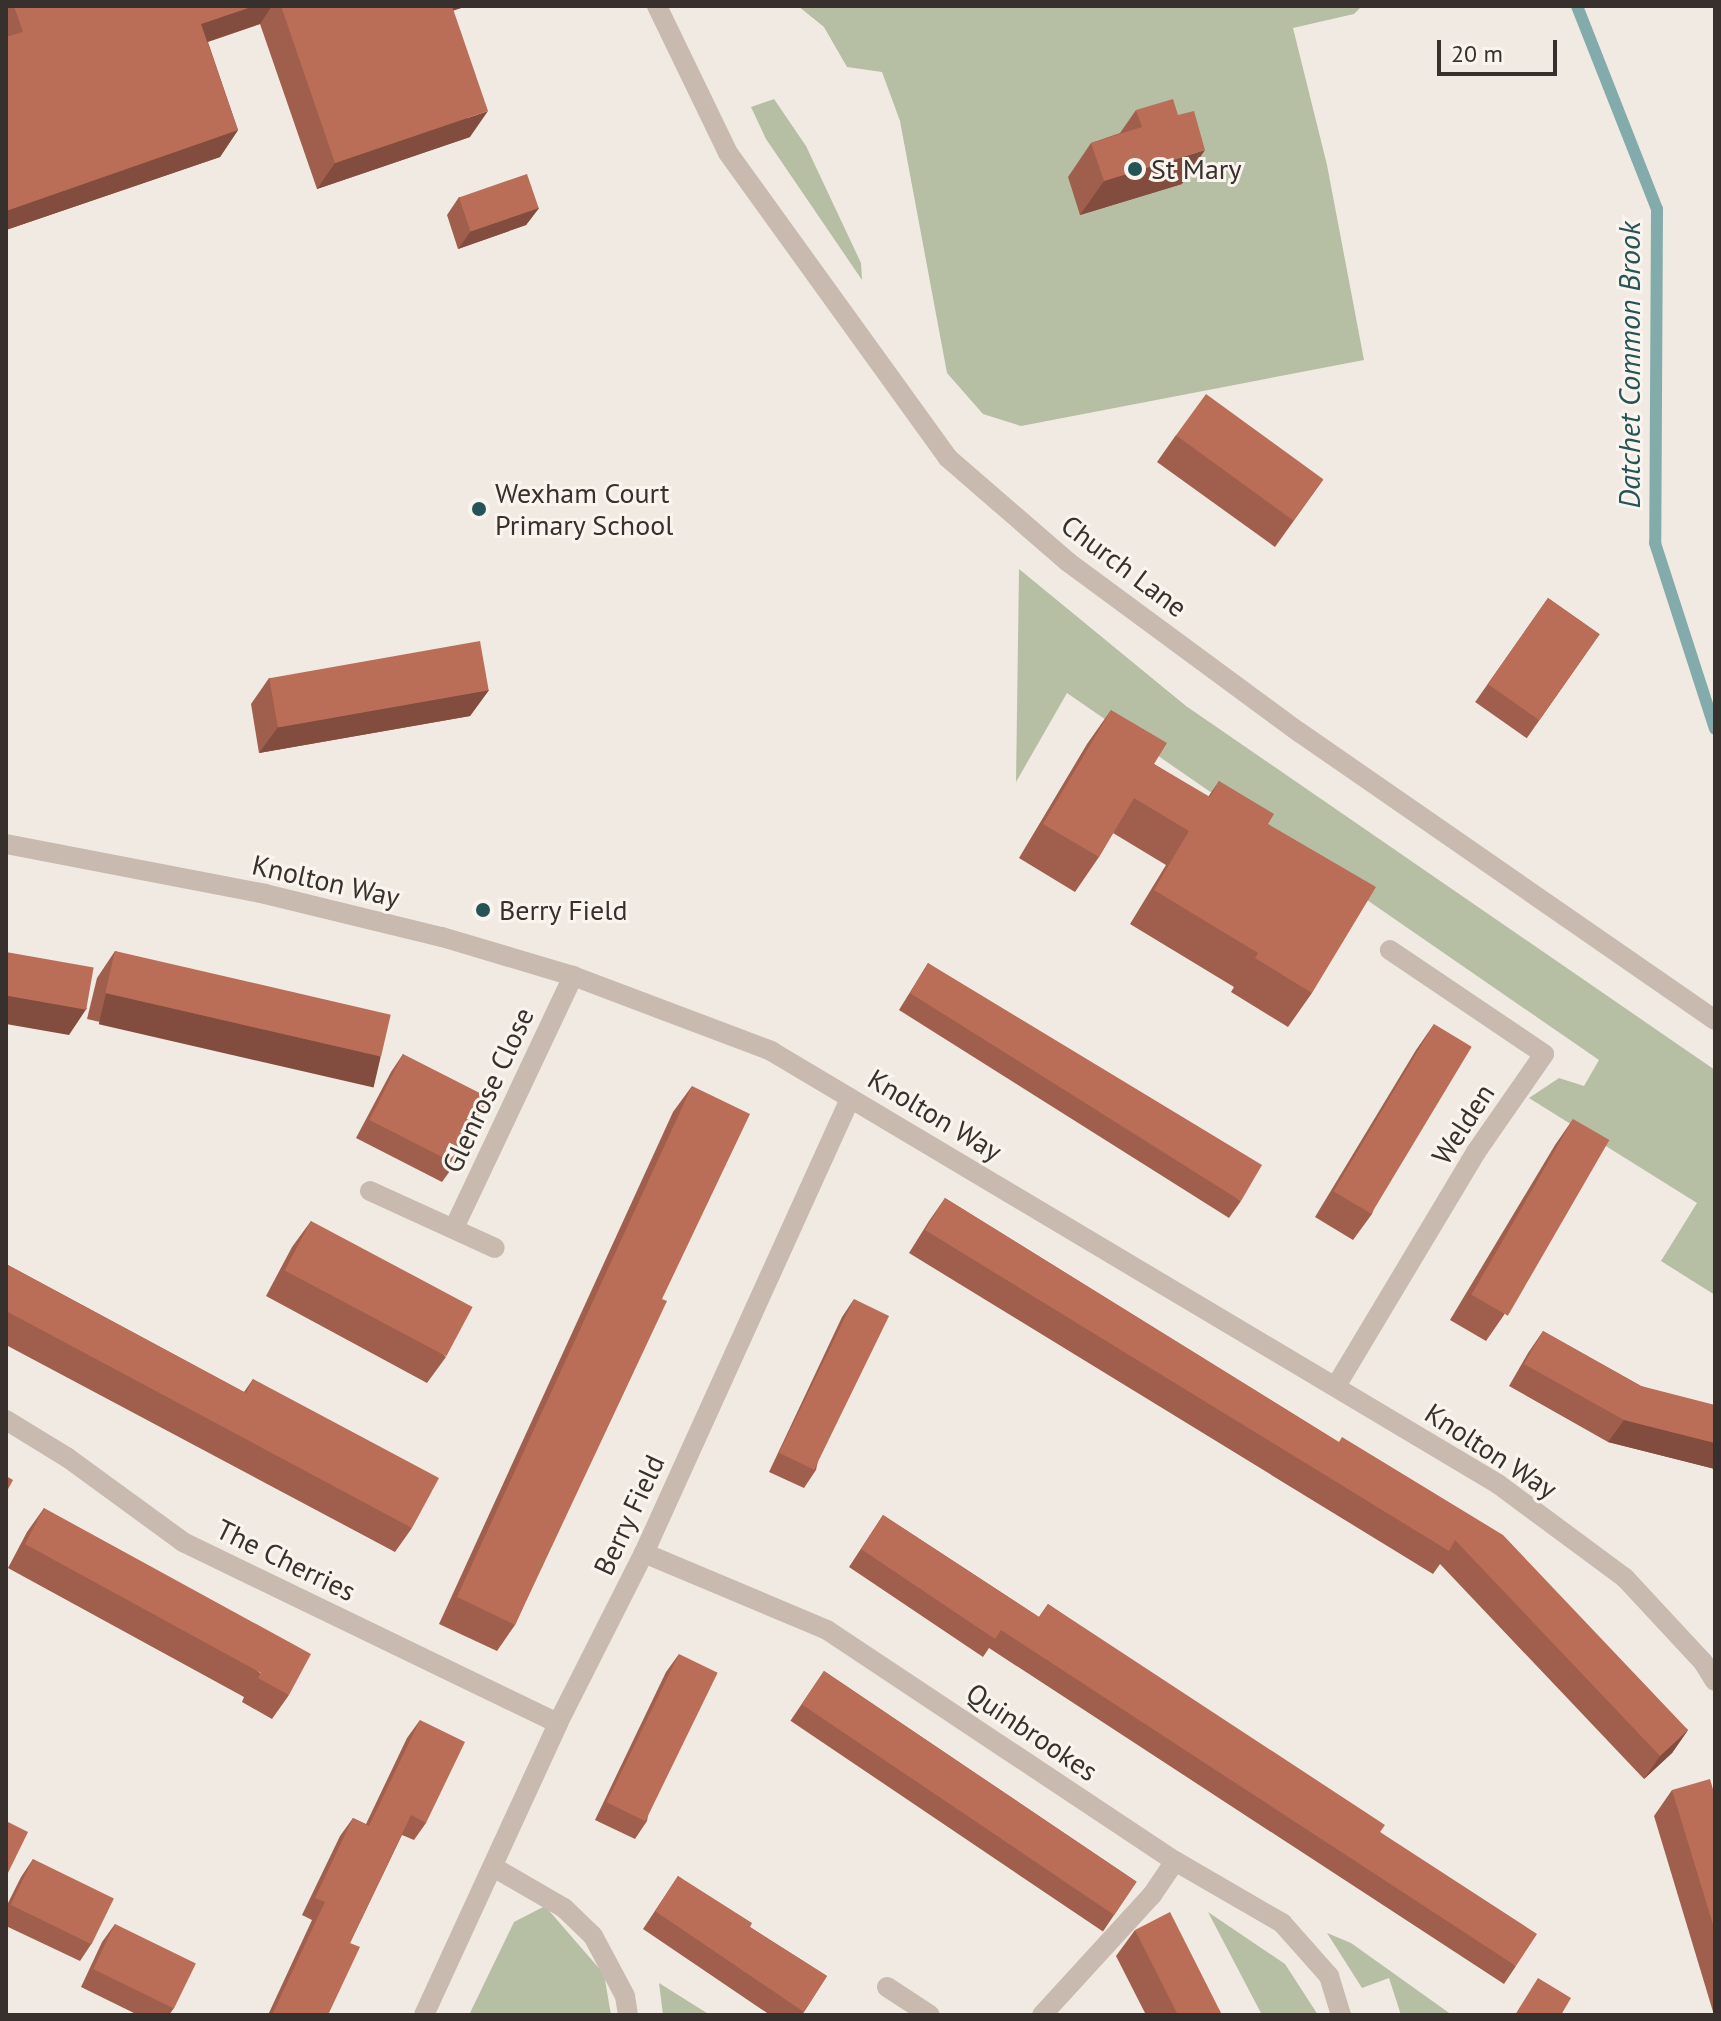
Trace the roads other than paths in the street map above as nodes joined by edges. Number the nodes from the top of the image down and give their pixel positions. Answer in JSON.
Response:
{"nodes":[{"id":1,"x":657,"y":6,"type":"edge"},
{"id":2,"x":6,"y":844,"type":"edge"},
{"id":3,"x":1390,"y":950,"type":"dead end"},
{"id":4,"x":573,"y":976,"type":"junction"},
{"id":5,"x":1715,"y":1020,"type":"edge"},
{"id":6,"x":850,"y":1098,"type":"junction"},
{"id":7,"x":370,"y":1191,"type":"dead end"},
{"id":8,"x":454,"y":1228,"type":"junction"},
{"id":9,"x":495,"y":1248,"type":"dead end"},
{"id":10,"x":1336,"y":1386,"type":"junction"},
{"id":11,"x":6,"y":1420,"type":"edge"},
{"id":12,"x":644,"y":1553,"type":"junction"},
{"id":13,"x":1709,"y":1658,"type":"edge"},
{"id":14,"x":1715,"y":1681,"type":"edge"},
{"id":15,"x":558,"y":1723,"type":"junction"},
{"id":16,"x":1175,"y":1861,"type":"junction"},
{"id":17,"x":495,"y":1868,"type":"junction"},
{"id":18,"x":887,"y":1987,"type":"dead end"},
{"id":19,"x":424,"y":2015,"type":"edge"},
{"id":20,"x":628,"y":2015,"type":"edge"},
{"id":21,"x":930,"y":2015,"type":"edge"},
{"id":22,"x":1042,"y":2015,"type":"edge"},
{"id":23,"x":1341,"y":2015,"type":"edge"}],
"edges":[{"from":1,"to":5,"type":"street","name":"Church Lane"},
{"from":2,"to":4,"type":"street","name":"Knolton Way"},
{"from":3,"to":10,"type":"street","name":"Welden"},
{"from":4,"to":6,"type":"street","name":"Knolton Way"},
{"from":4,"to":8,"type":"street","name":"Glenrose Close"},
{"from":6,"to":10,"type":"street","name":"Knolton Way"},
{"from":6,"to":12,"type":"street","name":"Berry Field"},
{"from":7,"to":8,"type":"street"},
{"from":8,"to":9,"type":"street"},
{"from":10,"to":13,"type":"street","name":"Knolton Way"},
{"from":11,"to":15,"type":"street","name":"The Cherries"},
{"from":12,"to":15,"type":"street","name":"Berry Field"},
{"from":12,"to":16,"type":"street","name":"Quinbrookes"},
{"from":13,"to":14,"type":"street","name":"Knolton Way"},
{"from":15,"to":17,"type":"street","name":"Berry Field"},
{"from":16,"to":22,"type":"street"},
{"from":16,"to":23,"type":"street","name":"Quinbrookes"},
{"from":17,"to":19,"type":"street","name":"Berry Field"},
{"from":17,"to":20,"type":"street"},
{"from":18,"to":21,"type":"street"}]}
